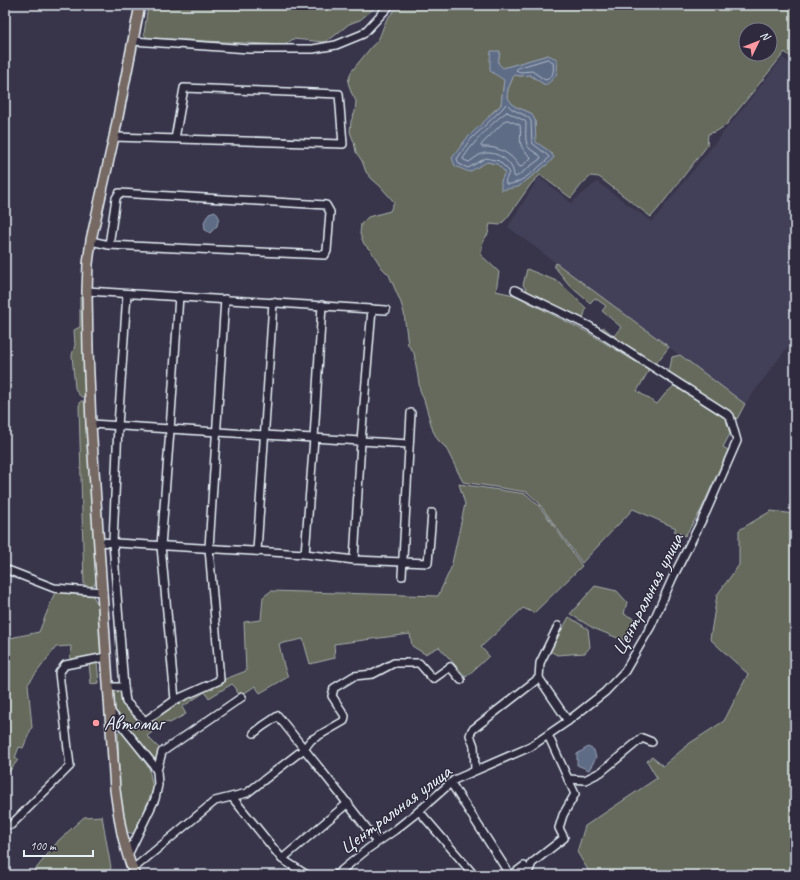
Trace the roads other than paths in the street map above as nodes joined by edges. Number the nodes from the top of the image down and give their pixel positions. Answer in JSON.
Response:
{"nodes":[{"id":1,"x":140,"y":5,"type":"edge"},
{"id":2,"x":390,"y":5,"type":"edge"},
{"id":3,"x":133,"y":41,"type":"junction"},
{"id":4,"x":114,"y":137,"type":"junction"},
{"id":5,"x":175,"y":139,"type":"junction"},
{"id":6,"x":91,"y":241,"type":"junction"},
{"id":7,"x":109,"y":245,"type":"junction"},
{"id":8,"x":515,"y":290,"type":"dead end"},
{"id":9,"x":87,"y":291,"type":"junction"},
{"id":10,"x":128,"y":294,"type":"junction"},
{"id":11,"x":178,"y":296,"type":"junction"},
{"id":12,"x":225,"y":299,"type":"junction"},
{"id":13,"x":273,"y":302,"type":"junction"},
{"id":14,"x":322,"y":305,"type":"junction"},
{"id":15,"x":372,"y":309,"type":"junction"},
{"id":16,"x":386,"y":310,"type":"dead end"},
{"id":17,"x":411,"y":413,"type":"dead end"},
{"id":18,"x":91,"y":424,"type":"junction"},
{"id":19,"x":118,"y":426,"type":"junction"},
{"id":20,"x":170,"y":430,"type":"junction"},
{"id":21,"x":217,"y":432,"type":"junction"},
{"id":22,"x":265,"y":435,"type":"junction"},
{"id":23,"x":314,"y":438,"type":"junction"},
{"id":24,"x":361,"y":441,"type":"junction"},
{"id":25,"x":409,"y":444,"type":"junction"},
{"id":26,"x":432,"y":513,"type":"dead end"},
{"id":27,"x":99,"y":542,"type":"junction"},
{"id":28,"x":113,"y":542,"type":"junction"},
{"id":29,"x":161,"y":546,"type":"junction"},
{"id":30,"x":209,"y":548,"type":"junction"},
{"id":31,"x":257,"y":551,"type":"junction"},
{"id":32,"x":305,"y":554,"type":"junction"},
{"id":33,"x":354,"y":560,"type":"junction"},
{"id":34,"x":402,"y":562,"type":"junction"},
{"id":35,"x":5,"y":569,"type":"edge"},
{"id":36,"x":402,"y":576,"type":"dead end"},
{"id":37,"x":102,"y":592,"type":"junction"},
{"id":38,"x":558,"y":626,"type":"dead end"},
{"id":39,"x":106,"y":657,"type":"junction"},
{"id":40,"x":539,"y":678,"type":"junction"},
{"id":41,"x":461,"y":680,"type":"dead end"},
{"id":42,"x":108,"y":687,"type":"junction"},
{"id":43,"x":124,"y":687,"type":"junction"},
{"id":44,"x":242,"y":697,"type":"dead end"},
{"id":45,"x":175,"y":700,"type":"junction"},
{"id":46,"x":110,"y":711,"type":"junction"},
{"id":47,"x":568,"y":721,"type":"junction"},
{"id":48,"x":254,"y":733,"type":"dead end"},
{"id":49,"x":548,"y":735,"type":"junction"},
{"id":50,"x":652,"y":742,"type":"dead end"},
{"id":51,"x":304,"y":749,"type":"junction"},
{"id":52,"x":475,"y":770,"type":"junction"},
{"id":53,"x":157,"y":771,"type":"junction"},
{"id":54,"x":568,"y":779,"type":"junction"},
{"id":55,"x":451,"y":783,"type":"junction"},
{"id":56,"x":232,"y":797,"type":"junction"},
{"id":57,"x":348,"y":803,"type":"junction"},
{"id":58,"x":419,"y":811,"type":"junction"},
{"id":59,"x":11,"y":825,"type":"dead end"},
{"id":60,"x":377,"y":842,"type":"junction"},
{"id":61,"x":128,"y":855,"type":"junction"},
{"id":62,"x":282,"y":859,"type":"junction"},
{"id":63,"x":134,"y":872,"type":"edge"},
{"id":64,"x":529,"y":874,"type":"edge"},
{"id":65,"x":307,"y":875,"type":"edge"},
{"id":66,"x":336,"y":875,"type":"edge"},
{"id":67,"x":474,"y":875,"type":"edge"},
{"id":68,"x":511,"y":875,"type":"edge"}],
"edges":[{"from":1,"to":3,"type":"main road"},
{"from":2,"to":3,"type":"street"},
{"from":3,"to":4,"type":"main road"},
{"from":4,"to":5,"type":"street"},
{"from":4,"to":6,"type":"main road"},
{"from":5,"to":5,"type":"street"},
{"from":6,"to":7,"type":"street"},
{"from":6,"to":9,"type":"main road"},
{"from":7,"to":7,"type":"street"},
{"from":8,"to":47,"type":"street","name":"Центральная улица"},
{"from":9,"to":10,"type":"street"},
{"from":9,"to":18,"type":"main road"},
{"from":10,"to":11,"type":"street"},
{"from":10,"to":19,"type":"street"},
{"from":11,"to":12,"type":"street"},
{"from":11,"to":20,"type":"street"},
{"from":12,"to":13,"type":"street"},
{"from":12,"to":21,"type":"street"},
{"from":13,"to":14,"type":"street"},
{"from":13,"to":22,"type":"street"},
{"from":14,"to":15,"type":"street"},
{"from":14,"to":23,"type":"street"},
{"from":15,"to":16,"type":"street"},
{"from":15,"to":24,"type":"street"},
{"from":17,"to":25,"type":"street"},
{"from":18,"to":19,"type":"street"},
{"from":18,"to":27,"type":"main road"},
{"from":19,"to":20,"type":"street"},
{"from":19,"to":28,"type":"street"},
{"from":20,"to":21,"type":"street"},
{"from":20,"to":29,"type":"street"},
{"from":21,"to":22,"type":"street"},
{"from":21,"to":30,"type":"street"},
{"from":22,"to":23,"type":"street"},
{"from":22,"to":31,"type":"street"},
{"from":23,"to":24,"type":"street"},
{"from":23,"to":32,"type":"street"},
{"from":24,"to":25,"type":"street"},
{"from":24,"to":33,"type":"street"},
{"from":25,"to":34,"type":"street"},
{"from":26,"to":34,"type":"street"},
{"from":27,"to":28,"type":"street"},
{"from":27,"to":37,"type":"main road"},
{"from":28,"to":29,"type":"street"},
{"from":28,"to":43,"type":"street"},
{"from":29,"to":30,"type":"street"},
{"from":29,"to":45,"type":"street"},
{"from":30,"to":31,"type":"street"},
{"from":30,"to":45,"type":"street"},
{"from":31,"to":32,"type":"street"},
{"from":32,"to":33,"type":"street"},
{"from":33,"to":34,"type":"street"},
{"from":34,"to":36,"type":"street"},
{"from":35,"to":37,"type":"street"},
{"from":37,"to":39,"type":"main road"},
{"from":38,"to":40,"type":"street"},
{"from":39,"to":42,"type":"main road"},
{"from":39,"to":59,"type":"street"},
{"from":40,"to":47,"type":"street"},
{"from":40,"to":52,"type":"street"},
{"from":41,"to":51,"type":"street"},
{"from":42,"to":43,"type":"street"},
{"from":42,"to":46,"type":"main road"},
{"from":43,"to":45,"type":"street"},
{"from":44,"to":53,"type":"street"},
{"from":46,"to":53,"type":"street"},
{"from":46,"to":61,"type":"main road"},
{"from":47,"to":49,"type":"street","name":"Центральная улица"},
{"from":48,"to":51,"type":"street"},
{"from":49,"to":52,"type":"street","name":"Центральная улица"},
{"from":49,"to":54,"type":"street"},
{"from":50,"to":54,"type":"street"},
{"from":51,"to":56,"type":"street"},
{"from":51,"to":57,"type":"street"},
{"from":52,"to":55,"type":"street","name":"Центральная улица"},
{"from":53,"to":61,"type":"street"},
{"from":54,"to":64,"type":"street"},
{"from":55,"to":58,"type":"street","name":"Центральная улица"},
{"from":55,"to":68,"type":"street"},
{"from":56,"to":62,"type":"street"},
{"from":56,"to":63,"type":"street"},
{"from":57,"to":60,"type":"street"},
{"from":57,"to":62,"type":"street"},
{"from":58,"to":60,"type":"street","name":"Центральная улица"},
{"from":58,"to":67,"type":"street"},
{"from":60,"to":66,"type":"street","name":"Центральная улица"},
{"from":61,"to":63,"type":"main road"},
{"from":62,"to":65,"type":"street"},
{"from":64,"to":68,"type":"street"}]}
